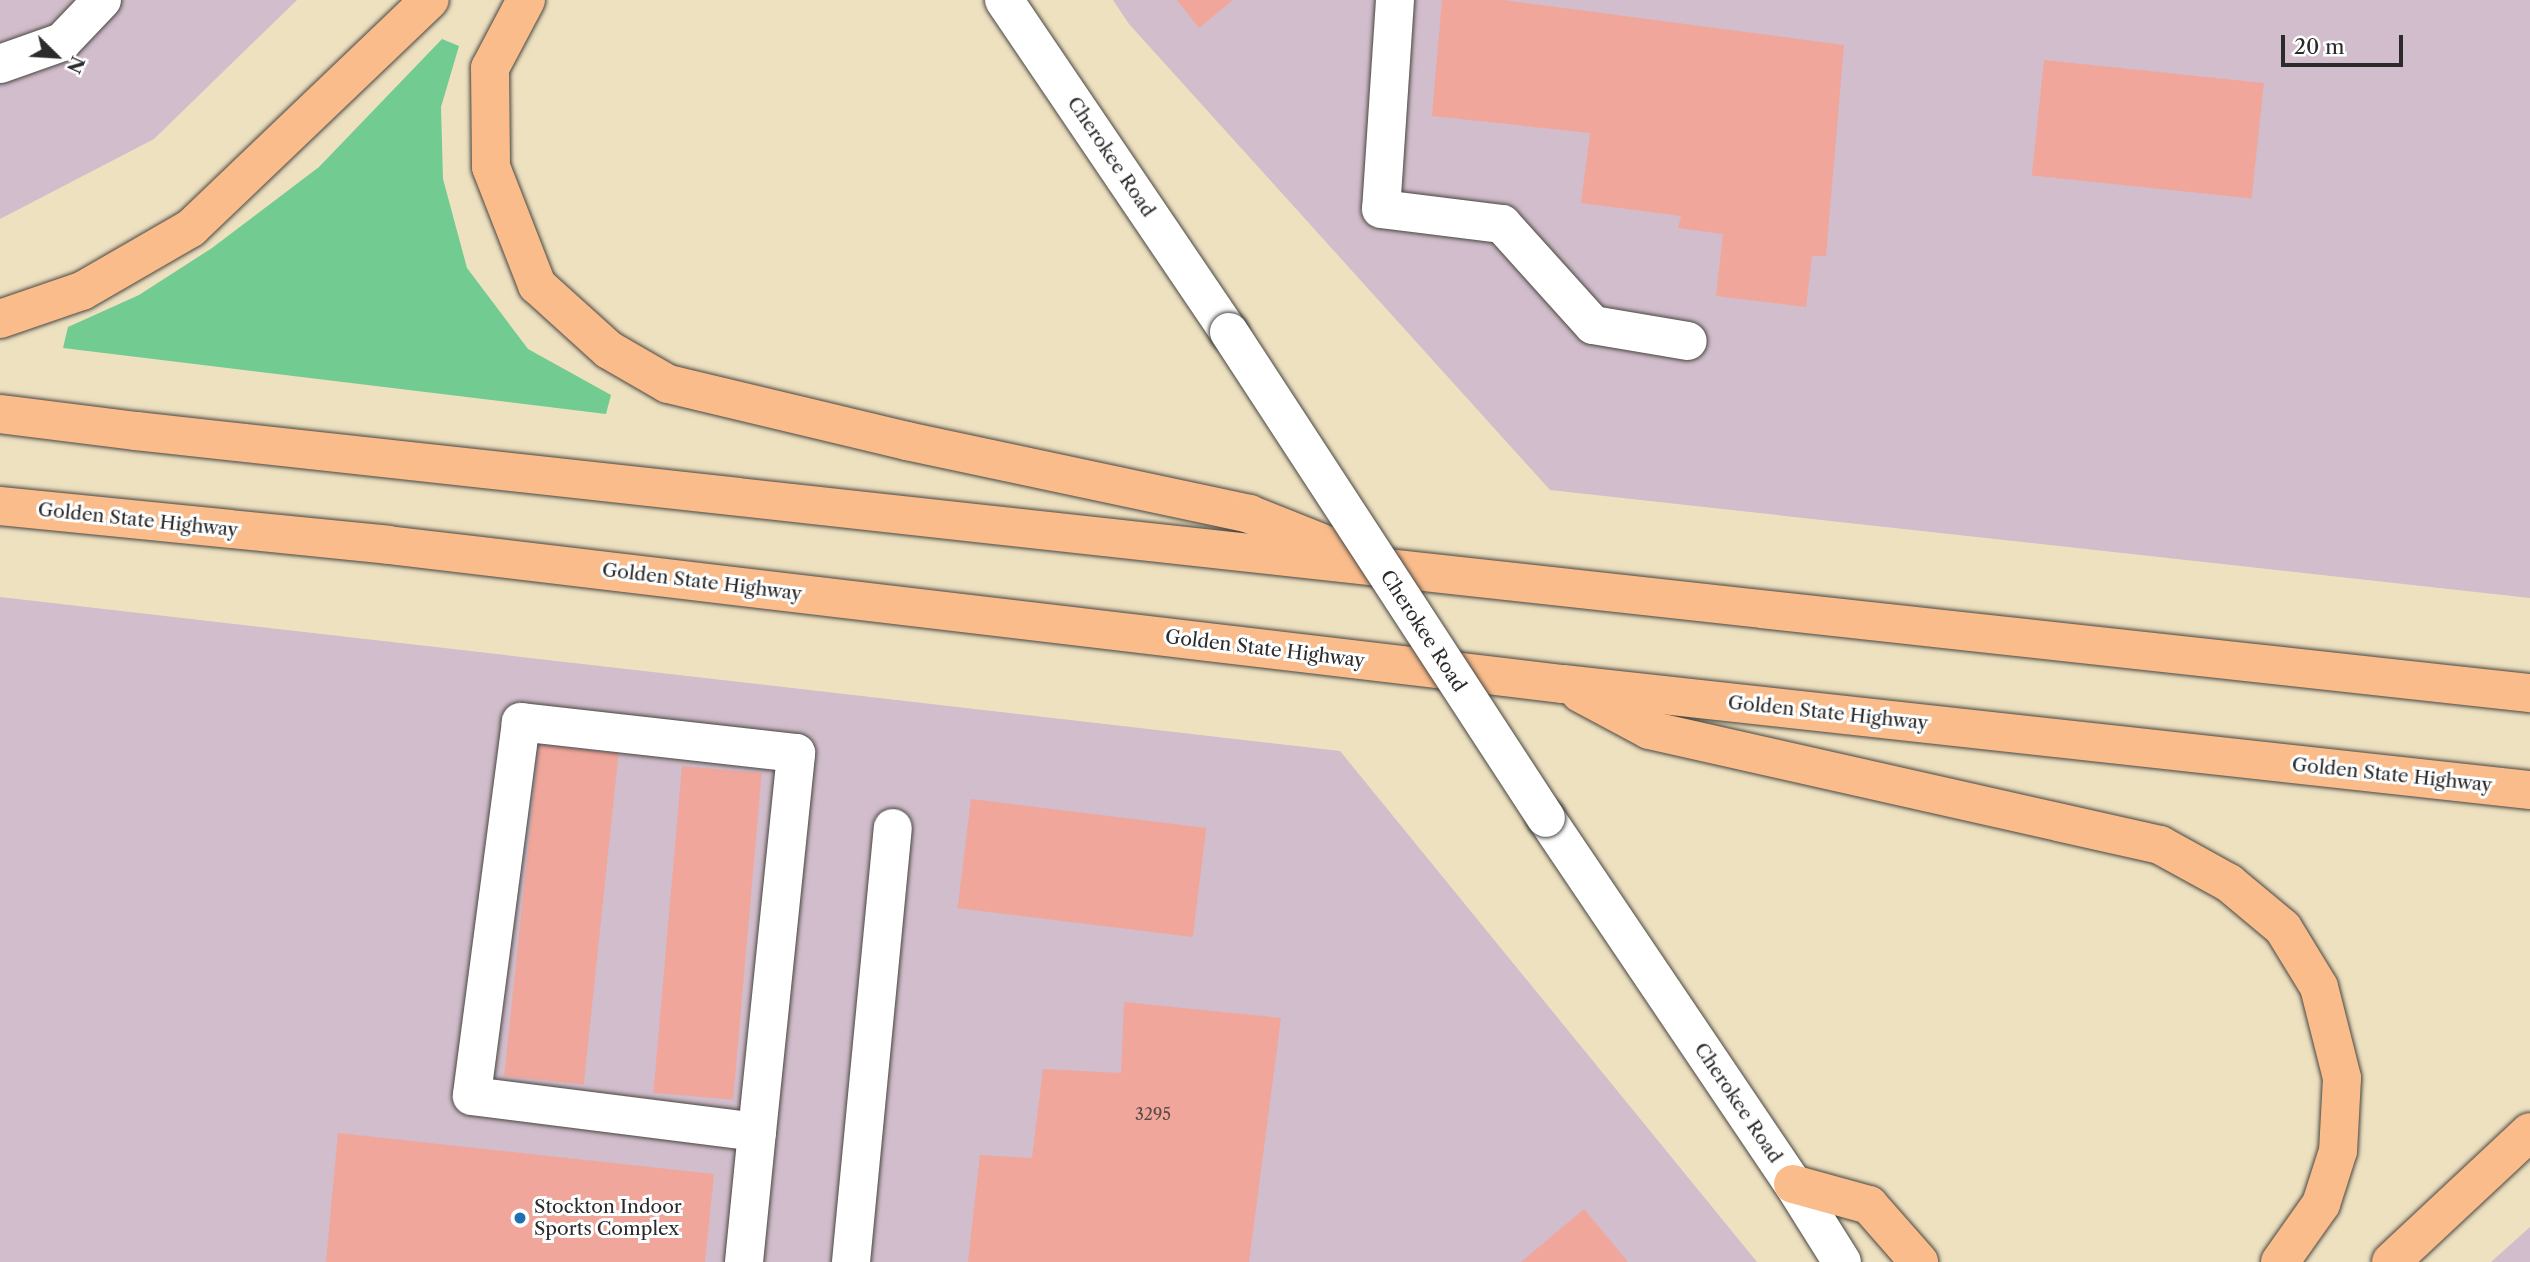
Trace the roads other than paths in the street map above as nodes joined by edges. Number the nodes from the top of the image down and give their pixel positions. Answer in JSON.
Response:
{"nodes":[{"id":1,"x":102,"y":0,"type":"edge"},
{"id":2,"x":430,"y":0,"type":"edge"},
{"id":3,"x":526,"y":0,"type":"edge"},
{"id":4,"x":1004,"y":0,"type":"edge"},
{"id":5,"x":1395,"y":0,"type":"edge"},
{"id":6,"x":0,"y":64,"type":"edge"},
{"id":7,"x":0,"y":319,"type":"edge"},
{"id":8,"x":1688,"y":341,"type":"dead end"},
{"id":9,"x":0,"y":414,"type":"edge"},
{"id":10,"x":0,"y":506,"type":"edge"},
{"id":11,"x":1377,"y":564,"type":"junction"},
{"id":12,"x":1563,"y":684,"type":"junction"},
{"id":13,"x":2530,"y":692,"type":"edge"},
{"id":14,"x":2530,"y":790,"type":"edge"},
{"id":15,"x":892,"y":828,"type":"dead end"},
{"id":16,"x":757,"y":1132,"type":"junction"},
{"id":17,"x":2530,"y":1132,"type":"edge"},
{"id":18,"x":1793,"y":1184,"type":"junction"},
{"id":19,"x":744,"y":1262,"type":"edge"},
{"id":20,"x":851,"y":1262,"type":"edge"},
{"id":21,"x":1842,"y":1262,"type":"edge"},
{"id":22,"x":1919,"y":1262,"type":"edge"},
{"id":23,"x":2280,"y":1262,"type":"edge"},
{"id":24,"x":2391,"y":1262,"type":"edge"}],
"edges":[{"from":1,"to":6,"type":"street"},
{"from":2,"to":7,"type":"highway"},
{"from":3,"to":11,"type":"highway"},
{"from":4,"to":18,"type":"street","name":"Cherokee Road","bridge":true},
{"from":5,"to":8,"type":"street"},
{"from":9,"to":11,"type":"highway"},
{"from":10,"to":12,"type":"highway","name":"Golden State Highway"},
{"from":11,"to":13,"type":"highway"},
{"from":12,"to":14,"type":"highway","name":"Golden State Highway"},
{"from":12,"to":23,"type":"highway"},
{"from":15,"to":20,"type":"street"},
{"from":16,"to":16,"type":"street"},
{"from":16,"to":19,"type":"street"},
{"from":17,"to":24,"type":"highway"},
{"from":18,"to":21,"type":"street","name":"Cherokee Road"},
{"from":18,"to":22,"type":"highway"}]}
